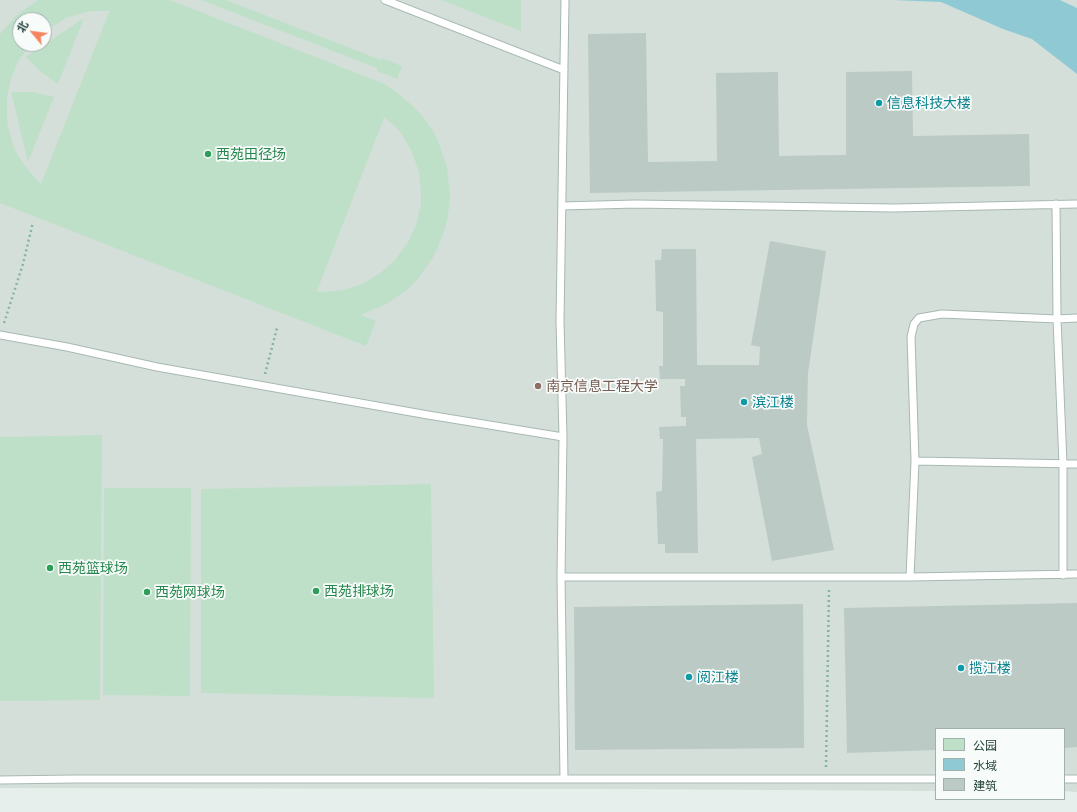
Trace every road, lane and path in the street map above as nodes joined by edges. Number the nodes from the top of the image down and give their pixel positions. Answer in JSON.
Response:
{"nodes":[{"id":1,"x":384,"y":0,"type":"edge"},
{"id":2,"x":565,"y":0,"type":"edge"},
{"id":3,"x":564,"y":70,"type":"junction"},
{"id":4,"x":1056,"y":204,"type":"junction"},
{"id":5,"x":1077,"y":204,"type":"edge"},
{"id":6,"x":562,"y":206,"type":"junction"},
{"id":7,"x":33,"y":222,"type":"dead end"},
{"id":8,"x":1077,"y":318,"type":"edge"},
{"id":9,"x":1057,"y":319,"type":"junction"},
{"id":10,"x":277,"y":328,"type":"dead end"},
{"id":11,"x":0,"y":335,"type":"edge"},
{"id":12,"x":262,"y":386,"type":"junction"},
{"id":13,"x":562,"y":437,"type":"junction"},
{"id":14,"x":915,"y":461,"type":"junction"},
{"id":15,"x":1063,"y":464,"type":"junction"},
{"id":16,"x":1077,"y":464,"type":"edge"},
{"id":17,"x":1077,"y":574,"type":"edge"},
{"id":18,"x":1063,"y":575,"type":"junction"},
{"id":19,"x":562,"y":577,"type":"junction"},
{"id":20,"x":829,"y":577,"type":"junction"},
{"id":21,"x":910,"y":577,"type":"junction"},
{"id":22,"x":564,"y":778,"type":"junction"},
{"id":23,"x":1065,"y":778,"type":"edge"},
{"id":24,"x":1077,"y":778,"type":"edge"},
{"id":25,"x":825,"y":779,"type":"junction"},
{"id":26,"x":935,"y":779,"type":"edge"},
{"id":27,"x":0,"y":780,"type":"edge"}],
"edges":[{"from":1,"to":3,"type":"lane"},
{"from":2,"to":3,"type":"lane"},
{"from":3,"to":6,"type":"lane"},
{"from":4,"to":5,"type":"lane"},
{"from":4,"to":6,"type":"lane"},
{"from":4,"to":9,"type":"lane"},
{"from":6,"to":13,"type":"lane"},
{"from":7,"to":11,"type":"path"},
{"from":8,"to":9,"type":"lane"},
{"from":9,"to":14,"type":"lane"},
{"from":9,"to":15,"type":"lane"},
{"from":10,"to":12,"type":"path"},
{"from":11,"to":12,"type":"lane"},
{"from":12,"to":13,"type":"lane"},
{"from":13,"to":19,"type":"lane"},
{"from":14,"to":15,"type":"lane"},
{"from":14,"to":21,"type":"lane"},
{"from":15,"to":16,"type":"lane"},
{"from":15,"to":18,"type":"lane"},
{"from":17,"to":18,"type":"lane"},
{"from":18,"to":21,"type":"lane"},
{"from":19,"to":20,"type":"lane"},
{"from":19,"to":22,"type":"lane"},
{"from":20,"to":21,"type":"lane"},
{"from":20,"to":25,"type":"path"},
{"from":22,"to":25,"type":"lane"},
{"from":22,"to":27,"type":"lane"},
{"from":23,"to":24,"type":"lane"},
{"from":25,"to":26,"type":"lane"}]}
